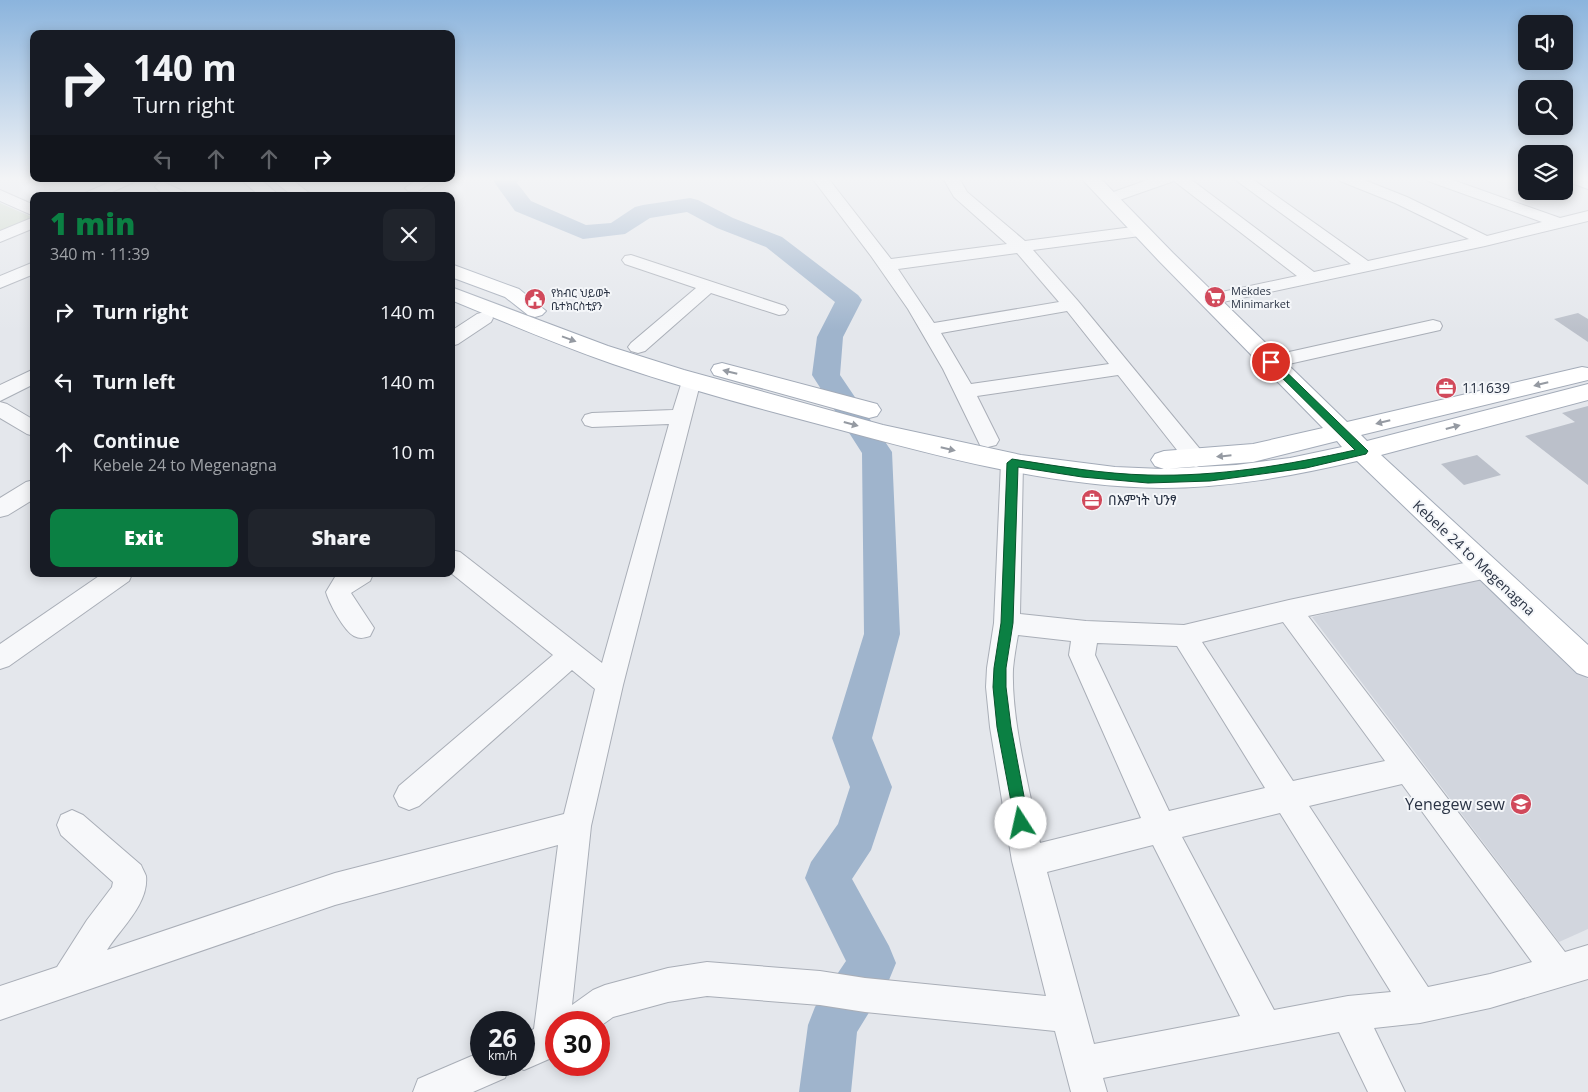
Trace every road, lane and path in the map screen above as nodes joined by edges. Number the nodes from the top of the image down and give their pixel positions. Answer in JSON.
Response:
{"nodes":[{"id":1,"x":18,"y":229,"type":"edge"},
{"id":2,"x":859,"y":229,"type":"edge"},
{"id":3,"x":1000,"y":229,"type":"edge"},
{"id":4,"x":1246,"y":229,"type":"edge"},
{"id":5,"x":1313,"y":229,"type":"edge"},
{"id":6,"x":1460,"y":229,"type":"edge"},
{"id":7,"x":1534,"y":229,"type":"edge"},
{"id":8,"x":1140,"y":231,"type":"joint"},
{"id":9,"x":0,"y":237,"type":"edge"},
{"id":10,"x":1485,"y":241,"type":"junction"},
{"id":11,"x":1021,"y":247,"type":"junction"},
{"id":12,"x":631,"y":260,"type":"dead end"},
{"id":13,"x":887,"y":265,"type":"junction"},
{"id":14,"x":1363,"y":265,"type":"junction"},
{"id":15,"x":30,"y":269,"type":"edge"},
{"id":16,"x":455,"y":272,"type":"edge"},
{"id":17,"x":1309,"y":277,"type":"junction"},
{"id":18,"x":455,"y":282,"type":"edge"},
{"id":19,"x":0,"y":283,"type":"edge"},
{"id":20,"x":709,"y":286,"type":"junction"},
{"id":21,"x":455,"y":294,"type":"edge"},
{"id":22,"x":1209,"y":300,"type":"junction"},
{"id":23,"x":455,"y":305,"type":"edge"},
{"id":24,"x":1072,"y":305,"type":"junction"},
{"id":25,"x":779,"y":310,"type":"dead end"},
{"id":26,"x":529,"y":316,"type":"junction"},
{"id":27,"x":484,"y":318,"type":"junction"},
{"id":28,"x":1433,"y":326,"type":"dead end"},
{"id":29,"x":930,"y":329,"type":"junction"},
{"id":30,"x":455,"y":337,"type":"edge"},
{"id":31,"x":638,"y":347,"type":"junction"},
{"id":32,"x":1271,"y":362,"type":"junction"},
{"id":33,"x":1123,"y":368,"type":"junction"},
{"id":34,"x":1588,"y":373,"type":"edge"},
{"id":35,"x":30,"y":378,"type":"edge"},
{"id":36,"x":691,"y":380,"type":"junction"},
{"id":37,"x":965,"y":391,"type":"junction"},
{"id":38,"x":1588,"y":392,"type":"edge"},
{"id":39,"x":0,"y":394,"type":"edge"},
{"id":40,"x":824,"y":407,"type":"junction"},
{"id":41,"x":0,"y":409,"type":"edge"},
{"id":42,"x":681,"y":417,"type":"junction"},
{"id":43,"x":592,"y":420,"type":"dead end"},
{"id":44,"x":30,"y":427,"type":"edge"},
{"id":45,"x":1341,"y":432,"type":"junction"},
{"id":46,"x":988,"y":440,"type":"junction"},
{"id":47,"x":1363,"y":451,"type":"junction"},
{"id":48,"x":1196,"y":459,"type":"junction"},
{"id":49,"x":1012,"y":463,"type":"junction"},
{"id":50,"x":30,"y":490,"type":"edge"},
{"id":51,"x":0,"y":509,"type":"edge"},
{"id":52,"x":455,"y":562,"type":"edge"},
{"id":53,"x":1483,"y":569,"type":"junction"},
{"id":54,"x":116,"y":577,"type":"edge"},
{"id":55,"x":356,"y":577,"type":"edge"},
{"id":56,"x":1289,"y":610,"type":"junction"},
{"id":57,"x":1007,"y":623,"type":"junction"},
{"id":58,"x":360,"y":628,"type":"dead end"},
{"id":59,"x":1086,"y":632,"type":"junction"},
{"id":60,"x":1184,"y":636,"type":"junction"},
{"id":61,"x":571,"y":655,"type":"junction"},
{"id":62,"x":0,"y":658,"type":"edge"},
{"id":63,"x":1588,"y":664,"type":"edge"},
{"id":64,"x":610,"y":685,"type":"junction"},
{"id":65,"x":1408,"y":769,"type":"junction"},
{"id":66,"x":409,"y":796,"type":"dead end"},
{"id":67,"x":1286,"y":797,"type":"junction"},
{"id":68,"x":72,"y":825,"type":"dead end"},
{"id":69,"x":576,"y":826,"type":"junction"},
{"id":70,"x":1161,"y":828,"type":"junction"},
{"id":71,"x":1028,"y":861,"type":"junction"},
{"id":72,"x":1573,"y":966,"type":"edge"},
{"id":73,"x":69,"y":980,"type":"junction"},
{"id":74,"x":0,"y":1003,"type":"edge"},
{"id":75,"x":1420,"y":1006,"type":"junction"},
{"id":76,"x":555,"y":1011,"type":"edge"},
{"id":77,"x":592,"y":1011,"type":"edge"},
{"id":78,"x":1348,"y":1013,"type":"junction"},
{"id":79,"x":1069,"y":1015,"type":"junction"},
{"id":80,"x":1266,"y":1029,"type":"junction"},
{"id":81,"x":483,"y":1076,"type":"edge"},
{"id":82,"x":1085,"y":1078,"type":"edge"},
{"id":83,"x":431,"y":1092,"type":"edge"},
{"id":84,"x":1387,"y":1092,"type":"edge"}],
"edges":[{"from":1,"to":9,"type":"street"},
{"from":2,"to":13,"type":"street"},
{"from":3,"to":11,"type":"street"},
{"from":4,"to":17,"type":"street"},
{"from":5,"to":14,"type":"street"},
{"from":6,"to":10,"type":"street"},
{"from":7,"to":10,"type":"street"},
{"from":8,"to":11,"type":"street"},
{"from":8,"to":22,"type":"main road"},
{"from":10,"to":14,"type":"street"},
{"from":11,"to":13,"type":"street"},
{"from":11,"to":24,"type":"street"},
{"from":12,"to":20,"type":"street"},
{"from":13,"to":29,"type":"street"},
{"from":14,"to":17,"type":"street"},
{"from":15,"to":19,"type":"street"},
{"from":16,"to":26,"type":"main road"},
{"from":17,"to":22,"type":"street"},
{"from":18,"to":26,"type":"main road"},
{"from":20,"to":25,"type":"street"},
{"from":20,"to":31,"type":"street"},
{"from":21,"to":26,"type":"main road"},
{"from":22,"to":32,"type":"main road"},
{"from":23,"to":27,"type":"main road"},
{"from":24,"to":29,"type":"street"},
{"from":24,"to":33,"type":"street"},
{"from":26,"to":27,"type":"main road"},
{"from":26,"to":31,"type":"main road"},
{"from":26,"to":36,"type":"main road","one_way":true},
{"from":27,"to":30,"type":"street"},
{"from":28,"to":32,"type":"street"},
{"from":29,"to":37,"type":"street"},
{"from":40,"to":31,"type":"main road","one_way":true},
{"from":32,"to":45,"type":"main road"},
{"from":33,"to":37,"type":"street"},
{"from":33,"to":48,"type":"street"},
{"from":34,"to":45,"type":"main road","one_way":true},
{"from":35,"to":39,"type":"street"},
{"from":36,"to":40,"type":"main road"},
{"from":36,"to":42,"type":"street"},
{"from":37,"to":46,"type":"street"},
{"from":47,"to":38,"type":"main road","one_way":true},
{"from":40,"to":46,"type":"main road"},
{"from":40,"to":49,"type":"main road","one_way":true},
{"from":41,"to":44,"type":"street"},
{"from":42,"to":43,"type":"street"},
{"from":42,"to":64,"type":"street"},
{"from":45,"to":47,"type":"main road","name":"Kebele 24 to Megenagna"},
{"from":45,"to":48,"type":"main road","one_way":true},
{"from":46,"to":48,"type":"main road"},
{"from":47,"to":49,"type":"main road"},
{"from":47,"to":53,"type":"main road","name":"Kebele 24 to Megenagna"},
{"from":49,"to":57,"type":"street"},
{"from":50,"to":51,"type":"street"},
{"from":52,"to":61,"type":"street"},
{"from":53,"to":56,"type":"street"},
{"from":53,"to":63,"type":"main road","name":"Kebele 24 to Megenagna"},
{"from":54,"to":62,"type":"street"},
{"from":55,"to":58,"type":"street"},
{"from":56,"to":60,"type":"street"},
{"from":56,"to":65,"type":"street"},
{"from":57,"to":59,"type":"street"},
{"from":57,"to":71,"type":"street"},
{"from":59,"to":60,"type":"street"},
{"from":59,"to":70,"type":"street"},
{"from":60,"to":67,"type":"street"},
{"from":61,"to":64,"type":"street"},
{"from":61,"to":66,"type":"street"},
{"from":64,"to":69,"type":"street"},
{"from":65,"to":67,"type":"street"},
{"from":65,"to":72,"type":"street"},
{"from":67,"to":70,"type":"street"},
{"from":67,"to":75,"type":"street"},
{"from":68,"to":73,"type":"street"},
{"from":69,"to":73,"type":"street"},
{"from":69,"to":76,"type":"street"},
{"from":70,"to":71,"type":"street"},
{"from":70,"to":80,"type":"street"},
{"from":71,"to":79,"type":"street"},
{"from":72,"to":75,"type":"street"},
{"from":73,"to":74,"type":"street"},
{"from":75,"to":78,"type":"street"},
{"from":77,"to":79,"type":"street"},
{"from":78,"to":80,"type":"street"},
{"from":78,"to":84,"type":"street"},
{"from":79,"to":82,"type":"street"},
{"from":80,"to":82,"type":"street"},
{"from":81,"to":83,"type":"street"}]}
